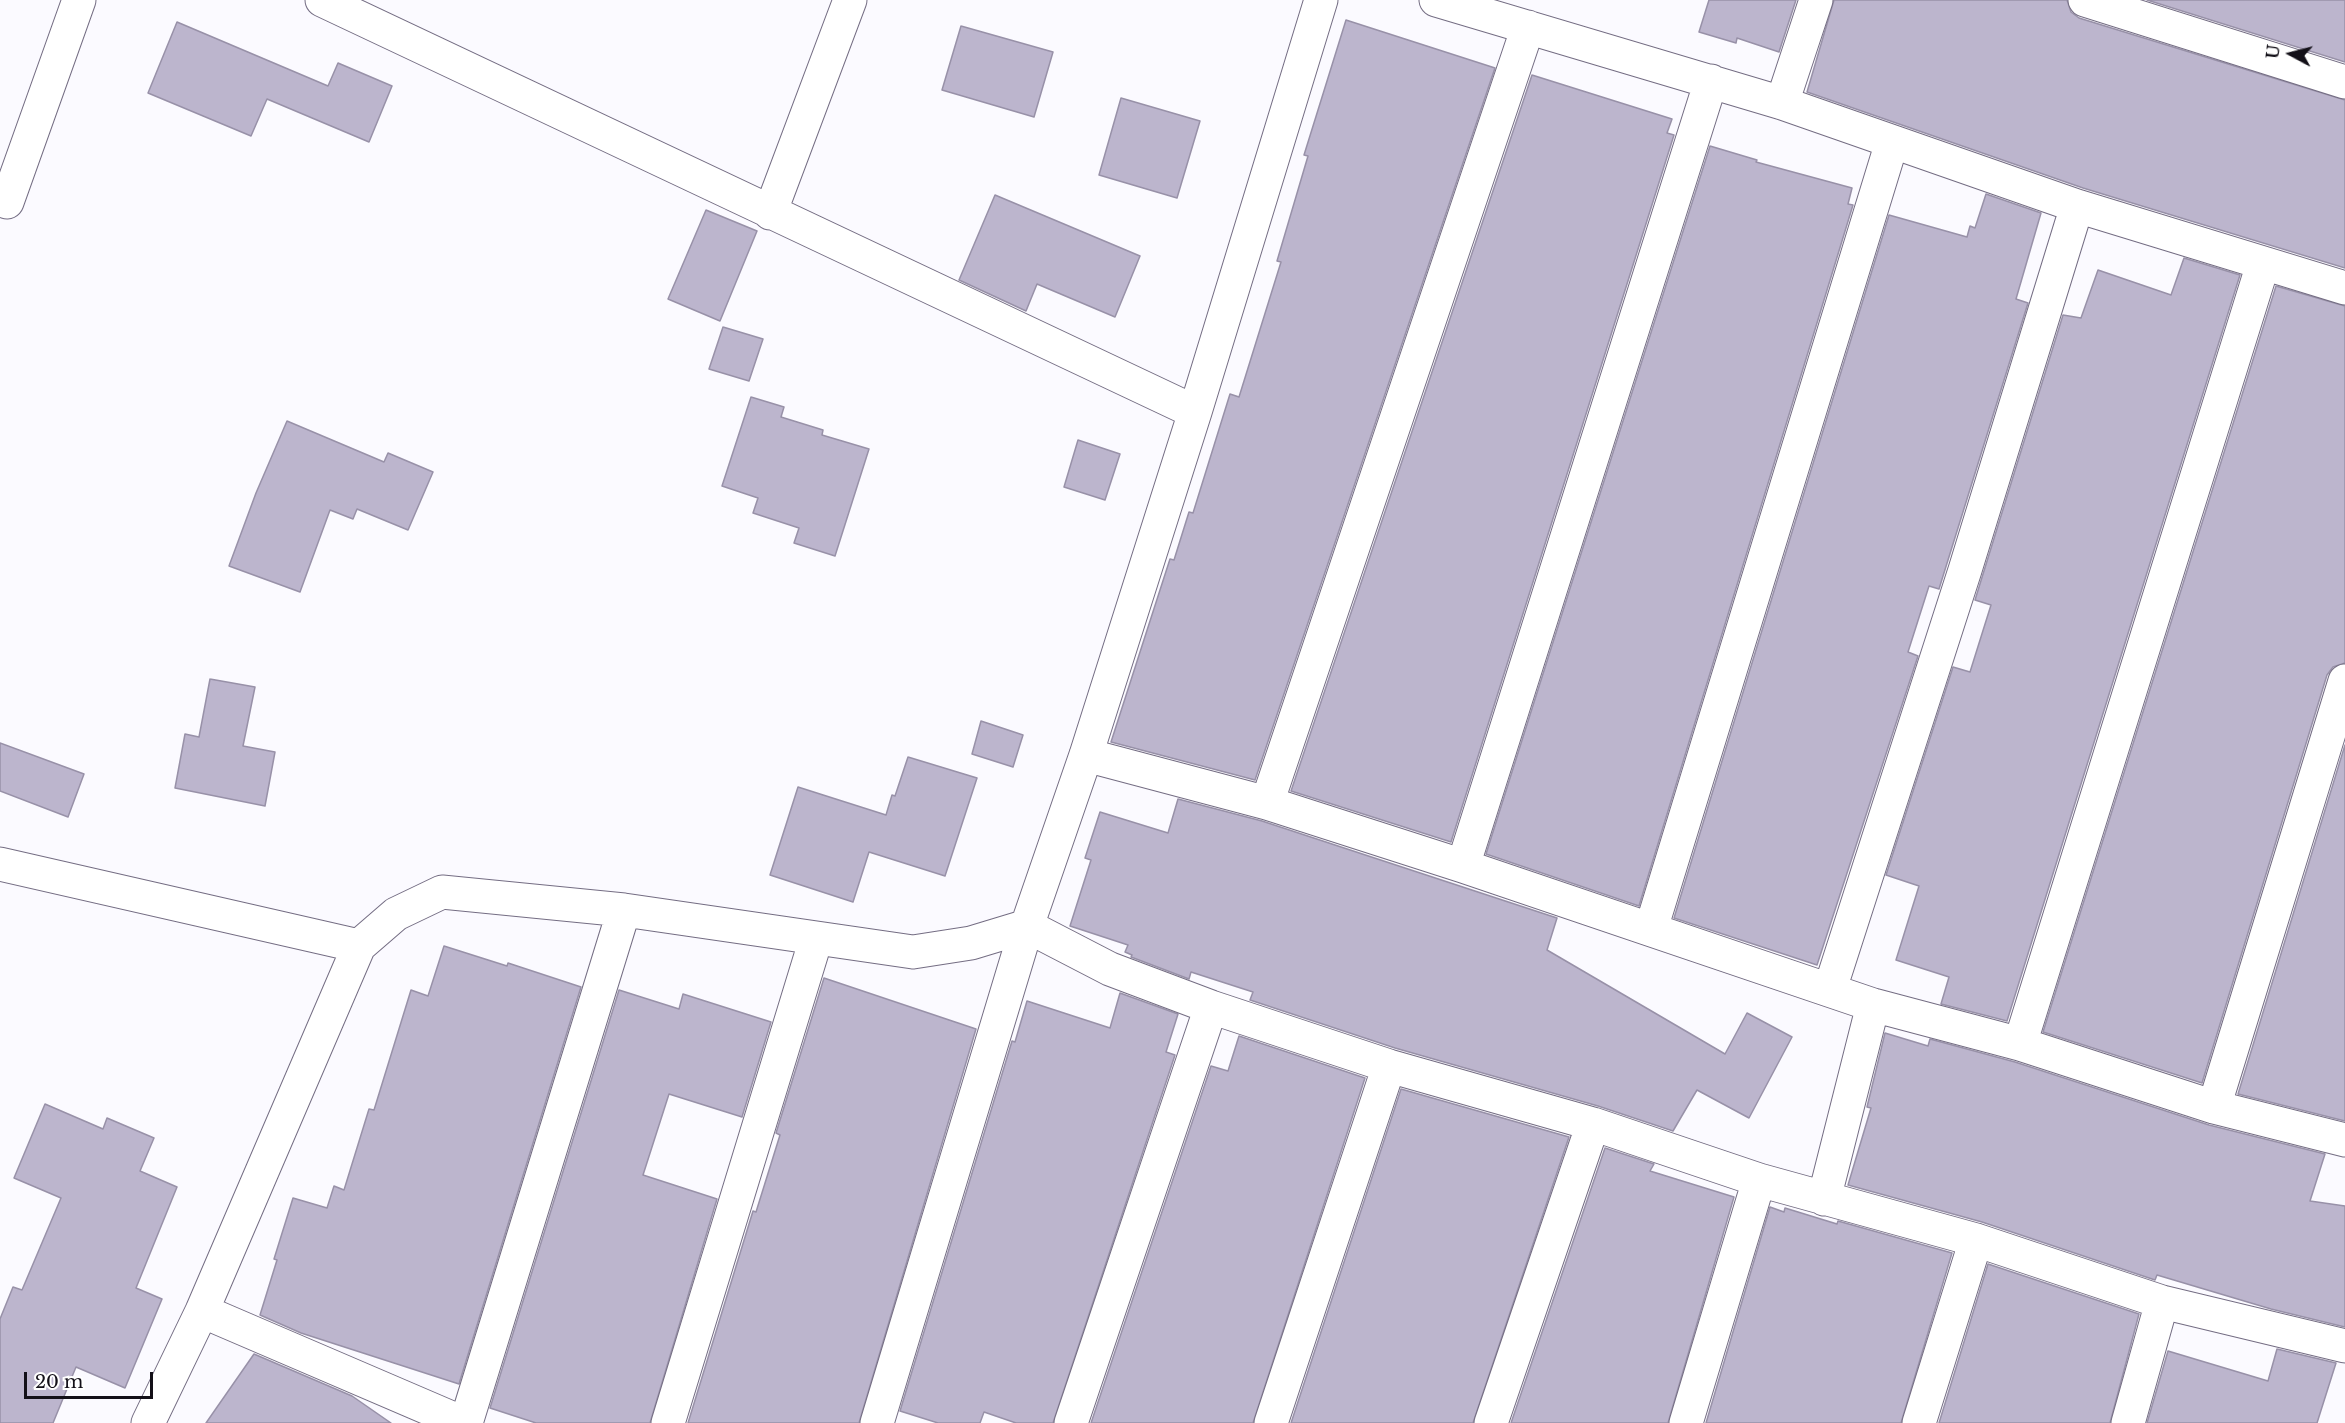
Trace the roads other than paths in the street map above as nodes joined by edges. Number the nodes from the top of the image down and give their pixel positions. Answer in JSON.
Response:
{"nodes":[{"id":1,"x":79,"y":0,"type":"edge"},
{"id":2,"x":322,"y":0,"type":"edge"},
{"id":3,"x":850,"y":0,"type":"edge"},
{"id":4,"x":1320,"y":0,"type":"edge"},
{"id":5,"x":1436,"y":0,"type":"edge"},
{"id":6,"x":1816,"y":0,"type":"edge"},
{"id":7,"x":2085,"y":0,"type":"edge"},
{"id":8,"x":1528,"y":27,"type":"junction"},
{"id":9,"x":1711,"y":81,"type":"junction"},
{"id":10,"x":2345,"y":82,"type":"edge"},
{"id":11,"x":1782,"y":103,"type":"junction"},
{"id":12,"x":1892,"y":142,"type":"junction"},
{"id":13,"x":7,"y":202,"type":"dead end"},
{"id":14,"x":2077,"y":206,"type":"junction"},
{"id":15,"x":770,"y":213,"type":"junction"},
{"id":16,"x":2263,"y":264,"type":"junction"},
{"id":17,"x":2345,"y":288,"type":"edge"},
{"id":18,"x":1195,"y":412,"type":"junction"},
{"id":19,"x":2345,"y":681,"type":"edge"},
{"id":20,"x":1086,"y":755,"type":"junction"},
{"id":21,"x":1267,"y":803,"type":"junction"},
{"id":22,"x":0,"y":864,"type":"edge"},
{"id":23,"x":1463,"y":866,"type":"junction"},
{"id":24,"x":624,"y":910,"type":"junction"},
{"id":25,"x":1027,"y":926,"type":"junction"},
{"id":26,"x":1651,"y":929,"type":"junction"},
{"id":27,"x":816,"y":939,"type":"junction"},
{"id":28,"x":359,"y":946,"type":"junction"},
{"id":29,"x":1830,"y":989,"type":"junction"},
{"id":30,"x":1873,"y":1005,"type":"junction"},
{"id":31,"x":1211,"y":1007,"type":"junction"},
{"id":32,"x":2020,"y":1044,"type":"junction"},
{"id":33,"x":1389,"y":1066,"type":"junction"},
{"id":34,"x":2214,"y":1107,"type":"junction"},
{"id":35,"x":1593,"y":1124,"type":"junction"},
{"id":36,"x":2345,"y":1140,"type":"edge"},
{"id":37,"x":1759,"y":1180,"type":"junction"},
{"id":38,"x":1824,"y":1199,"type":"junction"},
{"id":39,"x":1976,"y":1240,"type":"junction"},
{"id":40,"x":2162,"y":1302,"type":"junction"},
{"id":41,"x":202,"y":1311,"type":"junction"},
{"id":42,"x":2345,"y":1346,"type":"edge"},
{"id":43,"x":148,"y":1423,"type":"edge"},
{"id":44,"x":465,"y":1423,"type":"edge"},
{"id":45,"x":668,"y":1423,"type":"edge"},
{"id":46,"x":877,"y":1423,"type":"edge"},
{"id":47,"x":1071,"y":1423,"type":"edge"},
{"id":48,"x":1271,"y":1423,"type":"edge"},
{"id":49,"x":1491,"y":1423,"type":"edge"},
{"id":50,"x":1686,"y":1423,"type":"edge"},
{"id":51,"x":1919,"y":1423,"type":"edge"},
{"id":52,"x":2128,"y":1423,"type":"edge"}],
"edges":[{"from":1,"to":13,"type":"street"},
{"from":2,"to":15,"type":"street"},
{"from":3,"to":15,"type":"street"},
{"from":4,"to":18,"type":"street"},
{"from":5,"to":8,"type":"street"},
{"from":6,"to":11,"type":"street"},
{"from":7,"to":10,"type":"street"},
{"from":8,"to":9,"type":"street"},
{"from":8,"to":21,"type":"street"},
{"from":9,"to":11,"type":"street"},
{"from":9,"to":23,"type":"street"},
{"from":11,"to":12,"type":"street"},
{"from":12,"to":14,"type":"street"},
{"from":12,"to":26,"type":"street"},
{"from":14,"to":16,"type":"street"},
{"from":14,"to":29,"type":"street"},
{"from":15,"to":18,"type":"street"},
{"from":16,"to":17,"type":"street"},
{"from":16,"to":32,"type":"street"},
{"from":18,"to":20,"type":"street"},
{"from":19,"to":34,"type":"street"},
{"from":20,"to":21,"type":"street"},
{"from":20,"to":25,"type":"street"},
{"from":21,"to":23,"type":"street"},
{"from":22,"to":28,"type":"street"},
{"from":23,"to":26,"type":"street"},
{"from":24,"to":27,"type":"street"},
{"from":24,"to":28,"type":"street"},
{"from":24,"to":44,"type":"street"},
{"from":25,"to":27,"type":"street"},
{"from":25,"to":31,"type":"street"},
{"from":25,"to":46,"type":"street"},
{"from":26,"to":29,"type":"street"},
{"from":27,"to":45,"type":"street"},
{"from":28,"to":41,"type":"street"},
{"from":29,"to":30,"type":"street"},
{"from":30,"to":32,"type":"street"},
{"from":30,"to":38,"type":"street"},
{"from":31,"to":33,"type":"street"},
{"from":31,"to":47,"type":"street"},
{"from":32,"to":34,"type":"street"},
{"from":33,"to":35,"type":"street"},
{"from":33,"to":48,"type":"street"},
{"from":34,"to":36,"type":"street"},
{"from":35,"to":37,"type":"street"},
{"from":35,"to":49,"type":"street"},
{"from":37,"to":38,"type":"street"},
{"from":37,"to":50,"type":"street"},
{"from":38,"to":39,"type":"street"},
{"from":39,"to":40,"type":"street"},
{"from":39,"to":51,"type":"street"},
{"from":40,"to":42,"type":"street"},
{"from":40,"to":52,"type":"street"},
{"from":41,"to":43,"type":"street"},
{"from":41,"to":44,"type":"street"}]}
